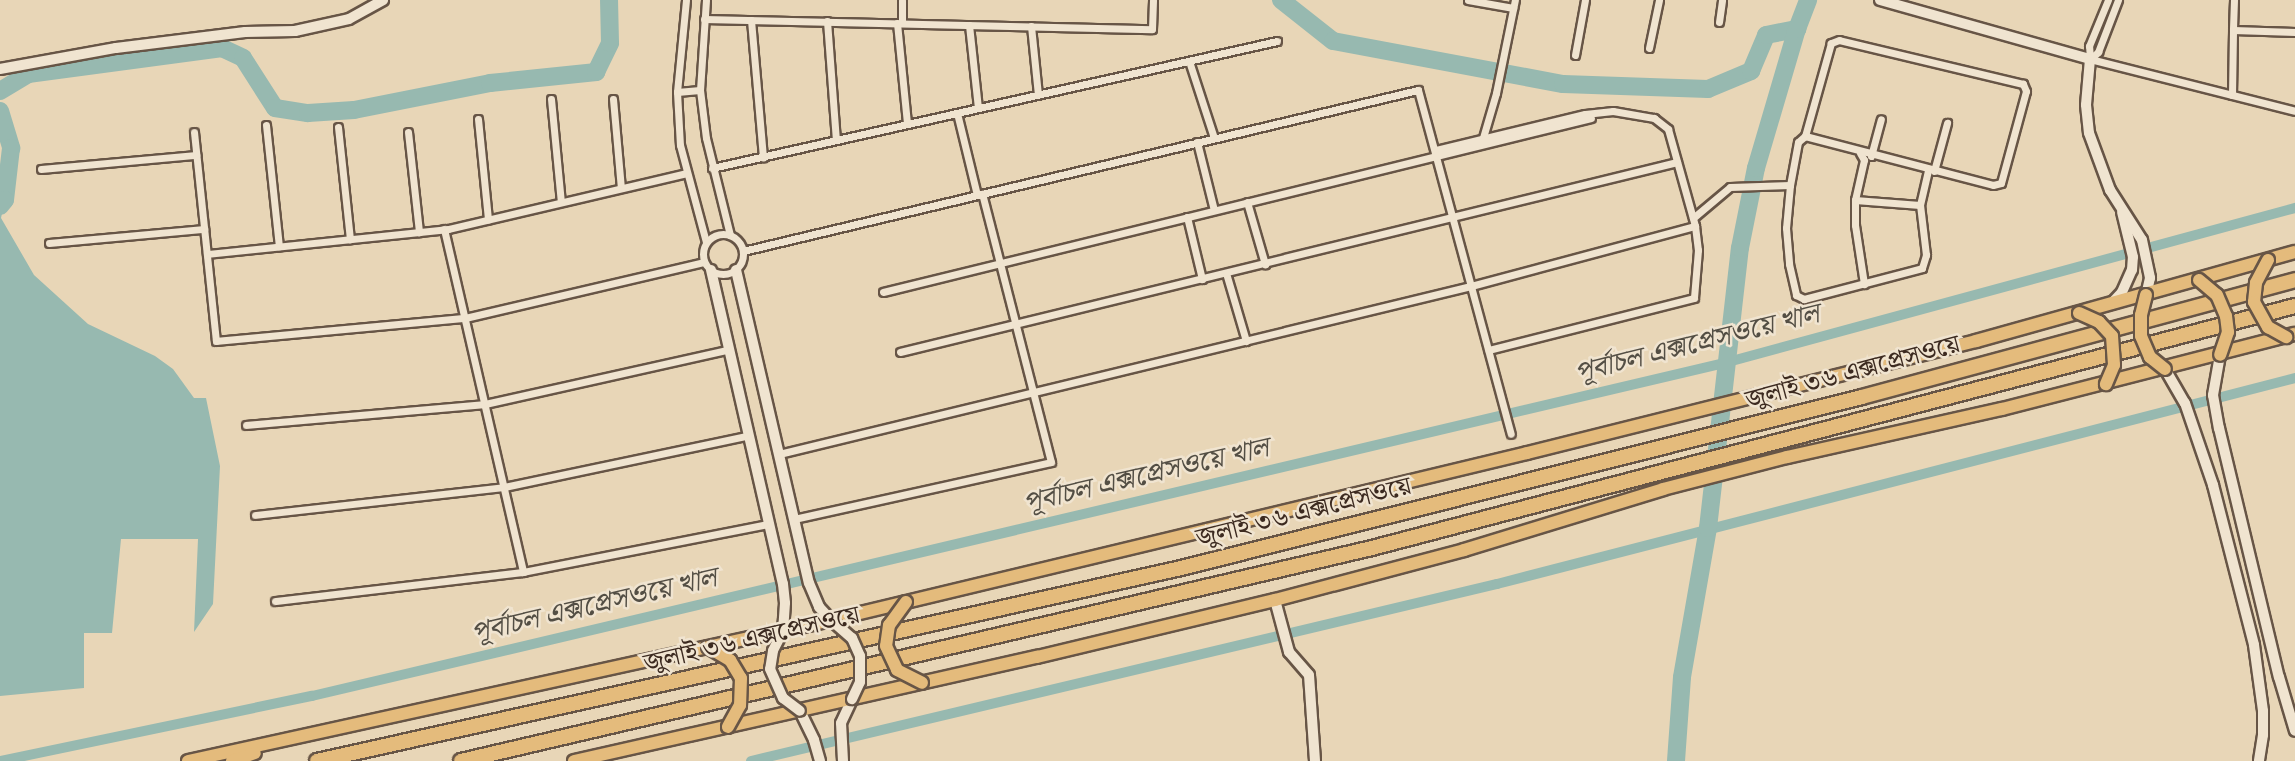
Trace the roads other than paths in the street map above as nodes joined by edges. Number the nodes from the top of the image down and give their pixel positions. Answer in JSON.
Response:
{"nodes":[{"id":1,"x":383,"y":0,"type":"edge"},
{"id":2,"x":686,"y":0,"type":"edge"},
{"id":3,"x":706,"y":0,"type":"edge"},
{"id":4,"x":902,"y":0,"type":"edge"},
{"id":5,"x":1153,"y":0,"type":"edge"},
{"id":6,"x":1468,"y":0,"type":"edge"},
{"id":7,"x":1585,"y":0,"type":"edge"},
{"id":8,"x":1658,"y":0,"type":"edge"},
{"id":9,"x":1722,"y":0,"type":"edge"},
{"id":10,"x":1881,"y":0,"type":"edge"},
{"id":11,"x":2108,"y":0,"type":"edge"},
{"id":12,"x":2118,"y":0,"type":"edge"},
{"id":13,"x":2234,"y":0,"type":"edge"},
{"id":14,"x":1514,"y":4,"type":"edge"},
{"id":15,"x":704,"y":19,"type":"junction"},
{"id":16,"x":751,"y":20,"type":"junction"},
{"id":17,"x":827,"y":21,"type":"junction"},
{"id":18,"x":1719,"y":22,"type":"dead end"},
{"id":19,"x":900,"y":23,"type":"junction"},
{"id":20,"x":968,"y":25,"type":"junction"},
{"id":21,"x":1031,"y":26,"type":"junction"},
{"id":22,"x":2233,"y":30,"type":"junction"},
{"id":23,"x":2295,"y":32,"type":"edge"},
{"id":24,"x":1277,"y":41,"type":"dead end"},
{"id":25,"x":1648,"y":48,"type":"dead end"},
{"id":26,"x":1575,"y":55,"type":"dead end"},
{"id":27,"x":2090,"y":59,"type":"junction"},
{"id":28,"x":1189,"y":61,"type":"junction"},
{"id":29,"x":0,"y":69,"type":"edge"},
{"id":30,"x":700,"y":90,"type":"junction"},
{"id":31,"x":677,"y":92,"type":"junction"},
{"id":32,"x":1038,"y":95,"type":"junction"},
{"id":33,"x":2232,"y":95,"type":"junction"},
{"id":34,"x":551,"y":99,"type":"dead end"},
{"id":35,"x":613,"y":99,"type":"dead end"},
{"id":36,"x":978,"y":108,"type":"junction"},
{"id":37,"x":2295,"y":111,"type":"edge"},
{"id":38,"x":957,"y":113,"type":"junction"},
{"id":39,"x":478,"y":118,"type":"dead end"},
{"id":40,"x":1591,"y":118,"type":"dead end"},
{"id":41,"x":1881,"y":118,"type":"dead end"},
{"id":42,"x":1947,"y":123,"type":"dead end"},
{"id":43,"x":907,"y":124,"type":"junction"},
{"id":44,"x":266,"y":125,"type":"dead end"},
{"id":45,"x":338,"y":127,"type":"dead end"},
{"id":46,"x":194,"y":132,"type":"dead end"},
{"id":47,"x":408,"y":132,"type":"dead end"},
{"id":48,"x":1805,"y":136,"type":"junction"},
{"id":49,"x":1214,"y":138,"type":"junction"},
{"id":50,"x":836,"y":140,"type":"junction"},
{"id":51,"x":1197,"y":142,"type":"junction"},
{"id":52,"x":1480,"y":145,"type":"junction"},
{"id":53,"x":1436,"y":153,"type":"junction"},
{"id":54,"x":1860,"y":153,"type":"junction"},
{"id":55,"x":196,"y":155,"type":"junction"},
{"id":56,"x":1871,"y":156,"type":"junction"},
{"id":57,"x":763,"y":157,"type":"junction"},
{"id":58,"x":1677,"y":162,"type":"junction"},
{"id":59,"x":712,"y":168,"type":"junction"},
{"id":60,"x":41,"y":169,"type":"dead end"},
{"id":61,"x":1931,"y":170,"type":"junction"},
{"id":62,"x":686,"y":173,"type":"junction"},
{"id":63,"x":1790,"y":184,"type":"junction"},
{"id":64,"x":621,"y":188,"type":"junction"},
{"id":65,"x":979,"y":194,"type":"junction"},
{"id":66,"x":1855,"y":200,"type":"junction"},
{"id":67,"x":561,"y":202,"type":"junction"},
{"id":68,"x":1247,"y":202,"type":"junction"},
{"id":69,"x":1920,"y":205,"type":"junction"},
{"id":70,"x":2121,"y":208,"type":"junction"},
{"id":71,"x":1214,"y":210,"type":"junction"},
{"id":72,"x":1187,"y":217,"type":"junction"},
{"id":73,"x":488,"y":219,"type":"junction"},
{"id":74,"x":1452,"y":219,"type":"junction"},
{"id":75,"x":1694,"y":222,"type":"junction"},
{"id":76,"x":204,"y":229,"type":"junction"},
{"id":77,"x":444,"y":229,"type":"junction"},
{"id":78,"x":419,"y":232,"type":"junction"},
{"id":79,"x":730,"y":235,"type":"junction"},
{"id":80,"x":350,"y":239,"type":"junction"},
{"id":81,"x":706,"y":242,"type":"junction"},
{"id":82,"x":49,"y":243,"type":"dead end"},
{"id":83,"x":279,"y":246,"type":"junction"},
{"id":84,"x":743,"y":251,"type":"junction"},
{"id":85,"x":2295,"y":252,"type":"edge"},
{"id":86,"x":207,"y":254,"type":"junction"},
{"id":87,"x":2268,"y":260,"type":"junction"},
{"id":88,"x":1000,"y":263,"type":"junction"},
{"id":89,"x":1265,"y":264,"type":"junction"},
{"id":90,"x":708,"y":266,"type":"junction"},
{"id":91,"x":736,"y":270,"type":"junction"},
{"id":92,"x":1226,"y":273,"type":"junction"},
{"id":93,"x":1202,"y":279,"type":"junction"},
{"id":94,"x":2199,"y":280,"type":"junction"},
{"id":95,"x":2295,"y":280,"type":"edge"},
{"id":96,"x":1864,"y":284,"type":"junction"},
{"id":97,"x":1471,"y":286,"type":"junction"},
{"id":98,"x":883,"y":292,"type":"dead end"},
{"id":99,"x":2146,"y":295,"type":"junction"},
{"id":100,"x":2111,"y":305,"type":"junction"},
{"id":101,"x":2295,"y":306,"type":"edge"},
{"id":102,"x":2079,"y":313,"type":"junction"},
{"id":103,"x":465,"y":318,"type":"junction"},
{"id":104,"x":1015,"y":324,"type":"junction"},
{"id":105,"x":2290,"y":336,"type":"edge"},
{"id":106,"x":1246,"y":341,"type":"junction"},
{"id":107,"x":1488,"y":350,"type":"junction"},
{"id":108,"x":727,"y":351,"type":"junction"},
{"id":109,"x":900,"y":352,"type":"dead end"},
{"id":110,"x":2220,"y":355,"type":"junction"},
{"id":111,"x":2165,"y":369,"type":"junction"},
{"id":112,"x":2106,"y":384,"type":"junction"},
{"id":113,"x":1033,"y":392,"type":"junction"},
{"id":114,"x":485,"y":404,"type":"junction"},
{"id":115,"x":246,"y":425,"type":"dead end"},
{"id":116,"x":1511,"y":434,"type":"dead end"},
{"id":117,"x":747,"y":436,"type":"junction"},
{"id":118,"x":779,"y":454,"type":"junction"},
{"id":119,"x":504,"y":487,"type":"junction"},
{"id":120,"x":255,"y":515,"type":"dead end"},
{"id":121,"x":794,"y":519,"type":"junction"},
{"id":122,"x":768,"y":524,"type":"junction"},
{"id":123,"x":2253,"y":569,"type":"junction"},
{"id":124,"x":523,"y":572,"type":"junction"},
{"id":125,"x":2236,"y":573,"type":"junction"},
{"id":126,"x":1275,"y":600,"type":"junction"},
{"id":127,"x":275,"y":601,"type":"dead end"},
{"id":128,"x":906,"y":602,"type":"junction"},
{"id":129,"x":831,"y":620,"type":"junction"},
{"id":130,"x":783,"y":631,"type":"junction"},
{"id":131,"x":708,"y":647,"type":"junction"},
{"id":132,"x":922,"y":683,"type":"junction"},
{"id":133,"x":852,"y":699,"type":"junction"},
{"id":134,"x":800,"y":711,"type":"junction"},
{"id":135,"x":728,"y":727,"type":"junction"},
{"id":136,"x":2295,"y":731,"type":"edge"},
{"id":137,"x":267,"y":744,"type":"junction"},
{"id":138,"x":188,"y":761,"type":"edge"},
{"id":139,"x":232,"y":761,"type":"edge"},
{"id":140,"x":317,"y":761,"type":"edge"},
{"id":141,"x":461,"y":761,"type":"edge"},
{"id":142,"x":574,"y":761,"type":"edge"},
{"id":143,"x":820,"y":761,"type":"edge"},
{"id":144,"x":843,"y":761,"type":"edge"},
{"id":145,"x":1315,"y":761,"type":"edge"},
{"id":146,"x":2259,"y":761,"type":"edge"}],
"edges":[{"from":1,"to":29,"type":"street"},
{"from":2,"to":31,"type":"street"},
{"from":3,"to":15,"type":"street"},
{"from":4,"to":19,"type":"street"},
{"from":5,"to":21,"type":"street"},
{"from":6,"to":14,"type":"street"},
{"from":7,"to":26,"type":"street"},
{"from":8,"to":25,"type":"street"},
{"from":9,"to":18,"type":"street"},
{"from":10,"to":27,"type":"street"},
{"from":11,"to":27,"type":"street"},
{"from":12,"to":27,"type":"street"},
{"from":13,"to":22,"type":"street"},
{"from":14,"to":52,"type":"street"},
{"from":15,"to":16,"type":"street"},
{"from":15,"to":30,"type":"street"},
{"from":16,"to":17,"type":"street"},
{"from":16,"to":57,"type":"street"},
{"from":17,"to":19,"type":"street"},
{"from":17,"to":50,"type":"street"},
{"from":19,"to":20,"type":"street"},
{"from":19,"to":43,"type":"street"},
{"from":20,"to":21,"type":"street"},
{"from":20,"to":36,"type":"street"},
{"from":21,"to":32,"type":"street"},
{"from":22,"to":23,"type":"street"},
{"from":22,"to":33,"type":"street"},
{"from":24,"to":28,"type":"street"},
{"from":27,"to":33,"type":"street"},
{"from":27,"to":70,"type":"street"},
{"from":28,"to":32,"type":"street"},
{"from":28,"to":49,"type":"street"},
{"from":30,"to":31,"type":"street"},
{"from":30,"to":59,"type":"street"},
{"from":31,"to":62,"type":"street"},
{"from":32,"to":36,"type":"street"},
{"from":33,"to":37,"type":"street"},
{"from":34,"to":67,"type":"street"},
{"from":35,"to":64,"type":"street"},
{"from":36,"to":38,"type":"street"},
{"from":38,"to":43,"type":"street"},
{"from":38,"to":65,"type":"street"},
{"from":39,"to":73,"type":"street"},
{"from":40,"to":52,"type":"street"},
{"from":41,"to":56,"type":"street"},
{"from":42,"to":61,"type":"street"},
{"from":43,"to":50,"type":"street"},
{"from":44,"to":83,"type":"street"},
{"from":45,"to":80,"type":"street"},
{"from":46,"to":55,"type":"street"},
{"from":47,"to":78,"type":"street"},
{"from":48,"to":54,"type":"street"},
{"from":48,"to":61,"type":"street"},
{"from":48,"to":63,"type":"street"},
{"from":49,"to":51,"type":"street"},
{"from":49,"to":53,"type":"street"},
{"from":50,"to":57,"type":"street"},
{"from":51,"to":65,"type":"street"},
{"from":51,"to":71,"type":"street"},
{"from":52,"to":53,"type":"street"},
{"from":53,"to":58,"type":"street"},
{"from":53,"to":68,"type":"street"},
{"from":53,"to":74,"type":"street"},
{"from":54,"to":56,"type":"street"},
{"from":54,"to":66,"type":"street"},
{"from":55,"to":60,"type":"street"},
{"from":55,"to":76,"type":"street"},
{"from":56,"to":61,"type":"street"},
{"from":57,"to":59,"type":"street"},
{"from":58,"to":74,"type":"street"},
{"from":58,"to":75,"type":"street"},
{"from":59,"to":79,"type":"street"},
{"from":61,"to":69,"type":"street"},
{"from":62,"to":64,"type":"street"},
{"from":62,"to":81,"type":"street"},
{"from":63,"to":75,"type":"street"},
{"from":63,"to":96,"type":"street"},
{"from":64,"to":67,"type":"street"},
{"from":65,"to":84,"type":"street"},
{"from":65,"to":88,"type":"street"},
{"from":66,"to":69,"type":"street"},
{"from":66,"to":96,"type":"street"},
{"from":67,"to":73,"type":"street"},
{"from":68,"to":71,"type":"street"},
{"from":68,"to":89,"type":"street"},
{"from":69,"to":96,"type":"street"},
{"from":70,"to":99,"type":"street"},
{"from":70,"to":100,"type":"street"},
{"from":71,"to":72,"type":"street"},
{"from":72,"to":88,"type":"street"},
{"from":72,"to":93,"type":"street"},
{"from":73,"to":77,"type":"street"},
{"from":74,"to":89,"type":"street"},
{"from":74,"to":97,"type":"street"},
{"from":75,"to":97,"type":"street"},
{"from":75,"to":107,"type":"street"},
{"from":76,"to":82,"type":"street"},
{"from":76,"to":86,"type":"street"},
{"from":77,"to":78,"type":"street"},
{"from":77,"to":103,"type":"street"},
{"from":78,"to":80,"type":"street"},
{"from":79,"to":81,"type":"street"},
{"from":79,"to":84,"type":"street"},
{"from":80,"to":83,"type":"street"},
{"from":81,"to":90,"type":"street"},
{"from":83,"to":86,"type":"street"},
{"from":84,"to":91,"type":"street"},
{"from":85,"to":87,"type":"main road"},
{"from":86,"to":103,"type":"street"},
{"from":87,"to":94,"type":"main road"},
{"from":87,"to":105,"type":"main road","bridge":true},
{"from":88,"to":98,"type":"street"},
{"from":88,"to":104,"type":"street"},
{"from":89,"to":92,"type":"street"},
{"from":90,"to":91,"type":"street"},
{"from":90,"to":103,"type":"street"},
{"from":90,"to":108,"type":"street"},
{"from":91,"to":118,"type":"street"},
{"from":92,"to":93,"type":"street"},
{"from":92,"to":106,"type":"street"},
{"from":93,"to":104,"type":"street"},
{"from":94,"to":99,"type":"main road"},
{"from":94,"to":110,"type":"main road","bridge":true},
{"from":95,"to":140,"type":"highway","name":"জুলাই ৩৬ এক্সপ্রেসওয়ে"},
{"from":97,"to":106,"type":"street"},
{"from":97,"to":107,"type":"street"},
{"from":99,"to":100,"type":"main road"},
{"from":99,"to":111,"type":"main road","bridge":true},
{"from":100,"to":102,"type":"main road"},
{"from":101,"to":141,"type":"highway","name":"জুলাই ৩৬ এক্সপ্রেসওয়ে"},
{"from":102,"to":112,"type":"main road","bridge":true},
{"from":102,"to":128,"type":"main road"},
{"from":103,"to":114,"type":"street"},
{"from":104,"to":109,"type":"street"},
{"from":104,"to":113,"type":"street"},
{"from":105,"to":110,"type":"main road"},
{"from":106,"to":113,"type":"street"},
{"from":107,"to":116,"type":"street"},
{"from":108,"to":114,"type":"street"},
{"from":108,"to":117,"type":"street"},
{"from":110,"to":111,"type":"main road"},
{"from":110,"to":123,"type":"street"},
{"from":111,"to":112,"type":"main road"},
{"from":111,"to":125,"type":"street"},
{"from":112,"to":126,"type":"main road"},
{"from":113,"to":118,"type":"street"},
{"from":113,"to":121,"type":"street"},
{"from":114,"to":115,"type":"street"},
{"from":114,"to":119,"type":"street"},
{"from":117,"to":119,"type":"street"},
{"from":117,"to":122,"type":"street"},
{"from":118,"to":121,"type":"street"},
{"from":119,"to":120,"type":"street"},
{"from":119,"to":124,"type":"street"},
{"from":121,"to":129,"type":"street"},
{"from":122,"to":124,"type":"street"},
{"from":122,"to":130,"type":"street"},
{"from":123,"to":125,"type":"street"},
{"from":123,"to":136,"type":"street"},
{"from":124,"to":127,"type":"street"},
{"from":125,"to":146,"type":"street"},
{"from":126,"to":132,"type":"main road"},
{"from":126,"to":145,"type":"street"},
{"from":128,"to":129,"type":"main road"},
{"from":128,"to":132,"type":"main road","bridge":true},
{"from":129,"to":130,"type":"main road"},
{"from":129,"to":133,"type":"street","bridge":true},
{"from":130,"to":131,"type":"main road"},
{"from":130,"to":134,"type":"street","bridge":true},
{"from":131,"to":135,"type":"main road","bridge":true},
{"from":131,"to":137,"type":"main road"},
{"from":132,"to":133,"type":"main road"},
{"from":133,"to":134,"type":"main road"},
{"from":133,"to":144,"type":"street"},
{"from":134,"to":135,"type":"main road"},
{"from":134,"to":143,"type":"street"},
{"from":135,"to":142,"type":"main road"},
{"from":137,"to":138,"type":"main road"},
{"from":137,"to":139,"type":"main road"}]}
